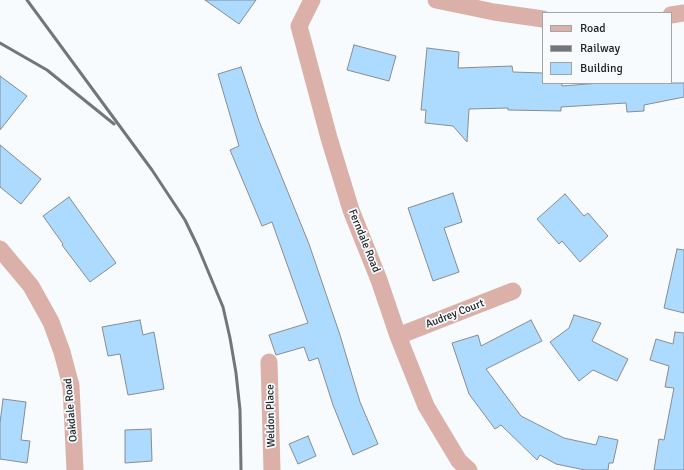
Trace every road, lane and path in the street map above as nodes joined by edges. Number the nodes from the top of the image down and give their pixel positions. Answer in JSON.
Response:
{"nodes":[{"id":1,"x":312,"y":0,"type":"edge"},
{"id":2,"x":436,"y":0,"type":"edge"},
{"id":3,"x":684,"y":13,"type":"edge"},
{"id":4,"x":672,"y":16,"type":"edge"},
{"id":5,"x":542,"y":19,"type":"edge"},
{"id":6,"x":0,"y":249,"type":"edge"},
{"id":7,"x":513,"y":291,"type":"dead end"},
{"id":8,"x":398,"y":336,"type":"junction"},
{"id":9,"x":269,"y":362,"type":"dead end"},
{"id":10,"x":75,"y":470,"type":"edge"},
{"id":11,"x":272,"y":470,"type":"edge"},
{"id":12,"x":469,"y":470,"type":"edge"}],
"edges":[{"from":1,"to":8,"type":"street","name":"Ferndale Road"},
{"from":2,"to":5,"type":"street"},
{"from":3,"to":4,"type":"street"},
{"from":6,"to":10,"type":"street","name":"Oakdale Road"},
{"from":7,"to":8,"type":"street","name":"Audrey Court"},
{"from":8,"to":12,"type":"street","name":"Ferndale Road"},
{"from":9,"to":11,"type":"street","name":"Weldon Place"}]}
